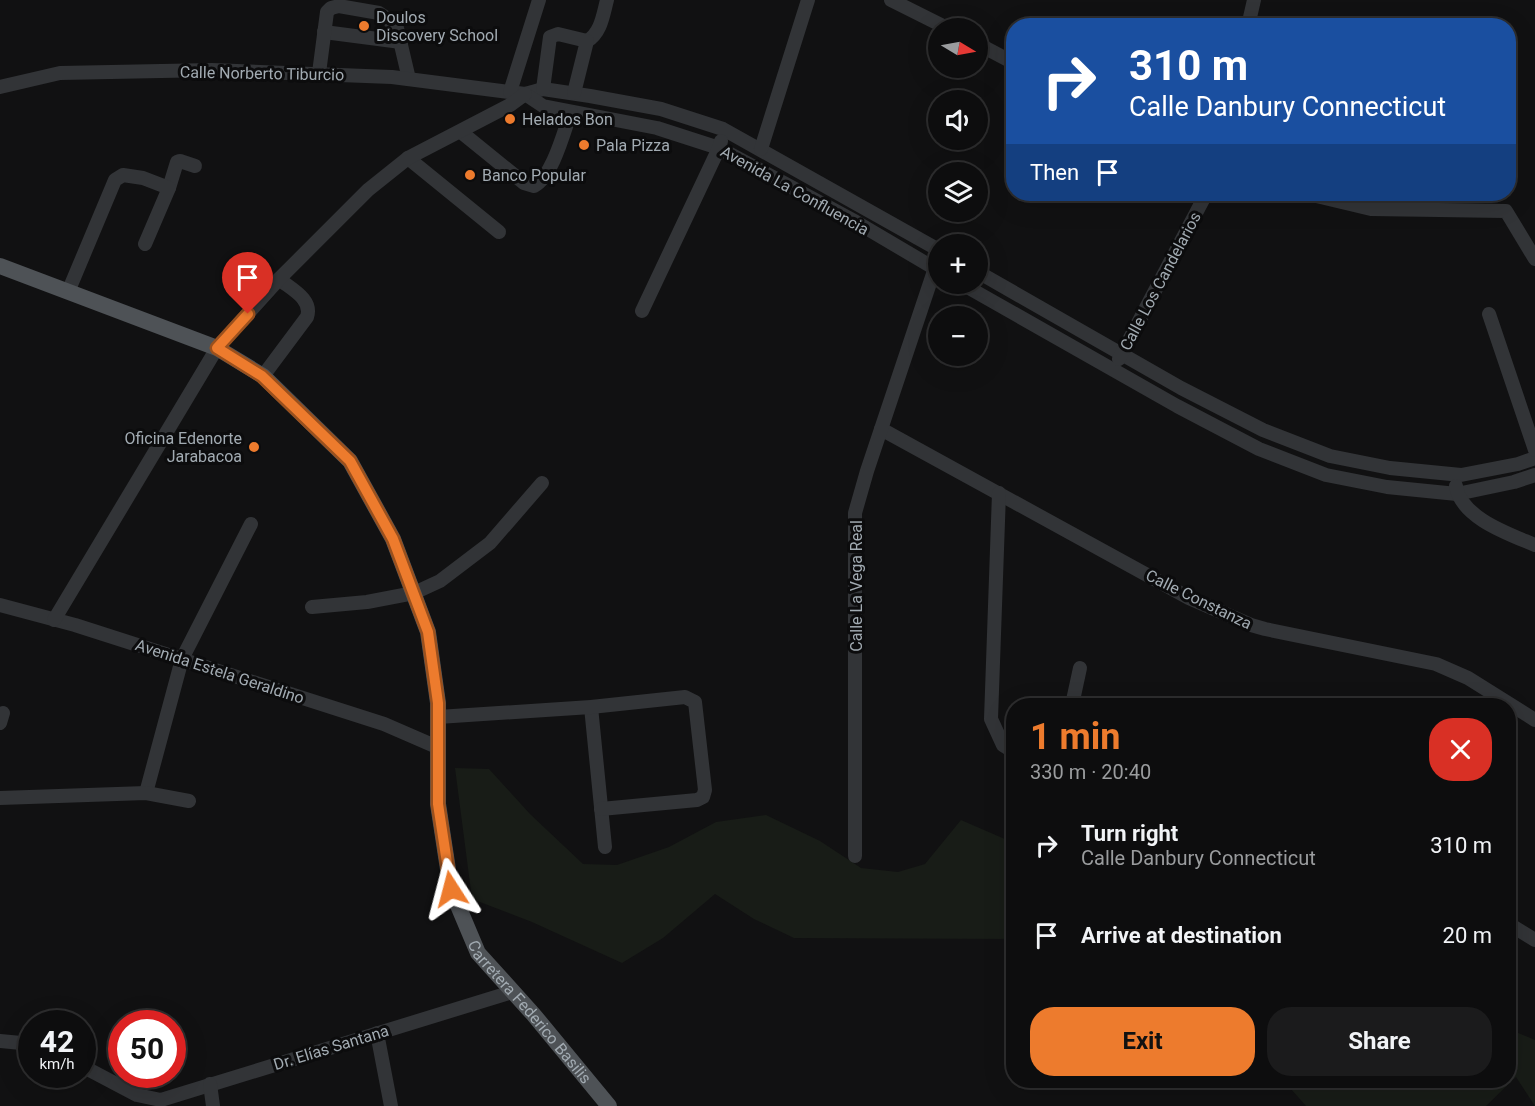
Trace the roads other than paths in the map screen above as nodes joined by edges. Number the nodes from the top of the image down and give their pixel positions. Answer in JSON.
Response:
{"nodes":[{"id":1,"x":539,"y":0,"type":"edge"},
{"id":2,"x":607,"y":0,"type":"edge"},
{"id":3,"x":808,"y":0,"type":"edge"},
{"id":4,"x":891,"y":0,"type":"edge"},
{"id":5,"x":1254,"y":0,"type":"edge"},
{"id":6,"x":928,"y":18,"type":"edge"},
{"id":7,"x":1250,"y":18,"type":"edge"},
{"id":8,"x":324,"y":32,"type":"junction"},
{"id":9,"x":587,"y":41,"type":"junction"},
{"id":10,"x":401,"y":42,"type":"junction"},
{"id":11,"x":988,"y":49,"type":"edge"},
{"id":12,"x":1006,"y":59,"type":"edge"},
{"id":13,"x":319,"y":73,"type":"junction"},
{"id":14,"x":409,"y":79,"type":"junction"},
{"id":15,"x":0,"y":87,"type":"edge"},
{"id":16,"x":543,"y":89,"type":"junction"},
{"id":17,"x":510,"y":92,"type":"junction"},
{"id":18,"x":574,"y":93,"type":"junction"},
{"id":19,"x":525,"y":94,"type":"junction"},
{"id":20,"x":571,"y":112,"type":"junction"},
{"id":21,"x":723,"y":129,"type":"junction"},
{"id":22,"x":461,"y":132,"type":"junction"},
{"id":23,"x":719,"y":148,"type":"junction"},
{"id":24,"x":761,"y":149,"type":"junction"},
{"id":25,"x":408,"y":158,"type":"junction"},
{"id":26,"x":195,"y":166,"type":"dead end"},
{"id":27,"x":168,"y":188,"type":"junction"},
{"id":28,"x":1202,"y":201,"type":"edge"},
{"id":29,"x":1337,"y":201,"type":"edge"},
{"id":30,"x":499,"y":232,"type":"dead end"},
{"id":31,"x":145,"y":244,"type":"dead end"},
{"id":32,"x":928,"y":244,"type":"edge"},
{"id":33,"x":928,"y":260,"type":"edge"},
{"id":34,"x":1535,"y":260,"type":"edge"},
{"id":35,"x":0,"y":266,"type":"edge"},
{"id":36,"x":988,"y":278,"type":"edge"},
{"id":37,"x":279,"y":279,"type":"junction"},
{"id":38,"x":68,"y":292,"type":"junction"},
{"id":39,"x":928,"y":294,"type":"edge"},
{"id":40,"x":980,"y":294,"type":"edge"},
{"id":41,"x":642,"y":311,"type":"dead end"},
{"id":42,"x":1489,"y":314,"type":"dead end"},
{"id":43,"x":217,"y":348,"type":"junction"},
{"id":44,"x":1122,"y":353,"type":"junction"},
{"id":45,"x":1114,"y":369,"type":"junction"},
{"id":46,"x":262,"y":376,"type":"junction"},
{"id":47,"x":881,"y":429,"type":"junction"},
{"id":48,"x":1535,"y":450,"type":"edge"},
{"id":49,"x":1535,"y":458,"type":"edge"},
{"id":50,"x":1454,"y":475,"type":"junction"},
{"id":51,"x":1535,"y":475,"type":"edge"},
{"id":52,"x":542,"y":483,"type":"dead end"},
{"id":53,"x":999,"y":494,"type":"junction"},
{"id":54,"x":1457,"y":494,"type":"junction"},
{"id":55,"x":251,"y":524,"type":"dead end"},
{"id":56,"x":1535,"y":545,"type":"edge"},
{"id":57,"x":414,"y":593,"type":"junction"},
{"id":58,"x":0,"y":605,"type":"edge"},
{"id":59,"x":312,"y":608,"type":"dead end"},
{"id":60,"x":54,"y":620,"type":"junction"},
{"id":61,"x":182,"y":659,"type":"junction"},
{"id":62,"x":1080,"y":668,"type":"dead end"},
{"id":63,"x":1074,"y":698,"type":"edge"},
{"id":64,"x":1500,"y":698,"type":"edge"},
{"id":65,"x":591,"y":707,"type":"junction"},
{"id":66,"x":1516,"y":708,"type":"edge"},
{"id":67,"x":438,"y":717,"type":"junction"},
{"id":68,"x":1535,"y":720,"type":"edge"},
{"id":69,"x":1006,"y":746,"type":"edge"},
{"id":70,"x":437,"y":747,"type":"junction"},
{"id":71,"x":146,"y":793,"type":"junction"},
{"id":72,"x":0,"y":798,"type":"edge"},
{"id":73,"x":189,"y":801,"type":"dead end"},
{"id":74,"x":601,"y":809,"type":"junction"},
{"id":75,"x":605,"y":847,"type":"dead end"},
{"id":76,"x":855,"y":856,"type":"dead end"},
{"id":77,"x":1516,"y":928,"type":"edge"},
{"id":78,"x":1535,"y":940,"type":"edge"},
{"id":79,"x":512,"y":992,"type":"junction"},
{"id":80,"x":377,"y":1033,"type":"junction"},
{"id":81,"x":0,"y":1041,"type":"edge"},
{"id":82,"x":18,"y":1043,"type":"edge"},
{"id":83,"x":96,"y":1073,"type":"edge"},
{"id":84,"x":210,"y":1084,"type":"junction"},
{"id":85,"x":213,"y":1106,"type":"edge"},
{"id":86,"x":391,"y":1106,"type":"edge"},
{"id":87,"x":609,"y":1106,"type":"edge"}],
"edges":[{"from":1,"to":17,"type":"street"},
{"from":2,"to":9,"type":"street"},
{"from":3,"to":24,"type":"street"},
{"from":4,"to":6,"type":"street"},
{"from":5,"to":7,"type":"street"},
{"from":8,"to":10,"type":"street"},
{"from":8,"to":10,"type":"street"},
{"from":8,"to":13,"type":"street"},
{"from":9,"to":16,"type":"street"},
{"from":9,"to":18,"type":"street"},
{"from":10,"to":14,"type":"street"},
{"from":11,"to":12,"type":"street"},
{"from":13,"to":14,"type":"street","name":"Calle Norberto Tiburcio"},
{"from":13,"to":15,"type":"street","name":"Calle Norberto Tiburcio"},
{"from":14,"to":17,"type":"street","name":"Calle Norberto Tiburcio"},
{"from":16,"to":18,"type":"street","name":"Avenida La Confluencia"},
{"from":16,"to":19,"type":"street","name":"Avenida La Confluencia"},
{"from":17,"to":19,"type":"street","name":"Calle Norberto Tiburcio"},
{"from":18,"to":21,"type":"street","name":"Avenida La Confluencia"},
{"from":19,"to":20,"type":"street","name":"Avenida La Confluencia"},
{"from":19,"to":22,"type":"street"},
{"from":20,"to":22,"type":"street"},
{"from":20,"to":23,"type":"street","name":"Avenida La Confluencia"},
{"from":21,"to":23,"type":"street"},
{"from":21,"to":24,"type":"street","name":"Avenida La Confluencia"},
{"from":22,"to":25,"type":"street"},
{"from":23,"to":33,"type":"street","name":"Avenida La Confluencia"},
{"from":23,"to":41,"type":"street"},
{"from":24,"to":32,"type":"street","name":"Avenida La Confluencia"},
{"from":25,"to":30,"type":"street"},
{"from":25,"to":37,"type":"street"},
{"from":26,"to":27,"type":"street"},
{"from":27,"to":31,"type":"street"},
{"from":27,"to":38,"type":"street"},
{"from":28,"to":44,"type":"street","name":"Calle Los Candelarios"},
{"from":29,"to":34,"type":"street"},
{"from":35,"to":38,"type":"main road","name":"Carretera Federico Basilis"},
{"from":36,"to":44,"type":"street"},
{"from":37,"to":43,"type":"street"},
{"from":37,"to":46,"type":"street"},
{"from":38,"to":43,"type":"main road","name":"Carretera Federico Basilis"},
{"from":39,"to":47,"type":"street","name":"Calle La Vega Real"},
{"from":40,"to":45,"type":"street"},
{"from":42,"to":48,"type":"street"},
{"from":43,"to":46,"type":"main road","name":"Carretera Federico Basilis"},
{"from":43,"to":60,"type":"street"},
{"from":44,"to":45,"type":"street","name":"Calle Los Candelarios"},
{"from":44,"to":50,"type":"street"},
{"from":45,"to":54,"type":"street"},
{"from":46,"to":57,"type":"main road","name":"Carretera Federico Basilis"},
{"from":47,"to":53,"type":"street","name":"Calle Constanza"},
{"from":47,"to":76,"type":"street","name":"Calle La Vega Real"},
{"from":49,"to":50,"type":"street"},
{"from":50,"to":54,"type":"street"},
{"from":51,"to":54,"type":"street"},
{"from":52,"to":57,"type":"street"},
{"from":53,"to":64,"type":"street","name":"Calle Constanza"},
{"from":53,"to":69,"type":"street"},
{"from":54,"to":56,"type":"street"},
{"from":55,"to":61,"type":"street"},
{"from":57,"to":59,"type":"street"},
{"from":57,"to":67,"type":"main road","name":"Carretera Federico Basilis"},
{"from":58,"to":60,"type":"street","name":"Avenida Estela Geraldino"},
{"from":60,"to":61,"type":"street","name":"Avenida Estela Geraldino"},
{"from":61,"to":70,"type":"street","name":"Avenida Estela Geraldino"},
{"from":61,"to":71,"type":"street"},
{"from":62,"to":63,"type":"street"},
{"from":65,"to":67,"type":"street"},
{"from":65,"to":74,"type":"street"},
{"from":65,"to":74,"type":"street"},
{"from":66,"to":68,"type":"street","name":"Calle Constanza"},
{"from":67,"to":70,"type":"main road","name":"Carretera Federico Basilis"},
{"from":70,"to":79,"type":"main road","name":"Carretera Federico Basilis"},
{"from":71,"to":72,"type":"street"},
{"from":71,"to":73,"type":"street"},
{"from":74,"to":75,"type":"street"},
{"from":77,"to":78,"type":"street"},
{"from":79,"to":80,"type":"street","name":"Dr. Elías Santana"},
{"from":79,"to":87,"type":"main road","name":"Carretera Federico Basilis"},
{"from":80,"to":84,"type":"street","name":"Dr. Elías Santana"},
{"from":80,"to":86,"type":"street"},
{"from":81,"to":82,"type":"street"},
{"from":83,"to":84,"type":"street","name":"Dr. Elías Santana"},
{"from":84,"to":85,"type":"street"}]}
